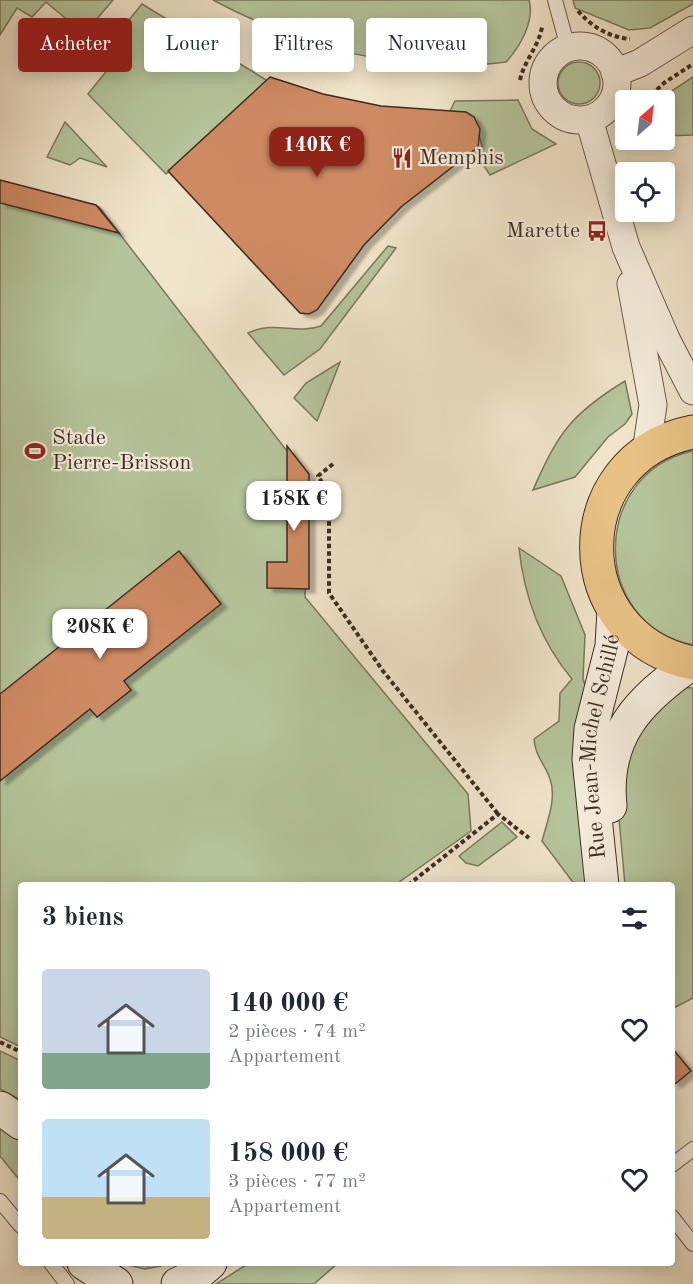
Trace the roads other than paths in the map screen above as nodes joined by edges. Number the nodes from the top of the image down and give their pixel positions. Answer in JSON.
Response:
{"nodes":[{"id":1,"x":555,"y":2,"type":"edge"},
{"id":2,"x":693,"y":30,"type":"edge"},
{"id":3,"x":568,"y":48,"type":"junction"},
{"id":4,"x":615,"y":73,"type":"junction"},
{"id":5,"x":589,"y":119,"type":"junction"},
{"id":6,"x":626,"y":247,"type":"junction"},
{"id":7,"x":693,"y":391,"type":"edge"},
{"id":8,"x":693,"y":432,"type":"edge"},
{"id":9,"x":645,"y":452,"type":"junction"},
{"id":10,"x":614,"y":610,"type":"junction"},
{"id":11,"x":693,"y":663,"type":"edge"},
{"id":12,"x":602,"y":882,"type":"edge"},
{"id":13,"x":619,"y":882,"type":"edge"},
{"id":14,"x":0,"y":1107,"type":"edge"},
{"id":15,"x":18,"y":1115,"type":"edge"},
{"id":16,"x":18,"y":1121,"type":"edge"},
{"id":17,"x":693,"y":1149,"type":"edge"},
{"id":18,"x":675,"y":1163,"type":"edge"},
{"id":19,"x":0,"y":1201,"type":"edge"},
{"id":20,"x":675,"y":1221,"type":"edge"},
{"id":21,"x":18,"y":1222,"type":"edge"},
{"id":22,"x":693,"y":1244,"type":"edge"},
{"id":23,"x":54,"y":1266,"type":"edge"},
{"id":24,"x":88,"y":1266,"type":"edge"},
{"id":25,"x":68,"y":1284,"type":"edge"},
{"id":26,"x":114,"y":1284,"type":"edge"}],
"edges":[{"from":1,"to":3,"type":"lane"},
{"from":2,"to":4,"type":"street"},
{"from":3,"to":4,"type":"street"},
{"from":3,"to":5,"type":"street"},
{"from":4,"to":5,"type":"street"},
{"from":5,"to":6,"type":"street"},
{"from":6,"to":7,"type":"street"},
{"from":6,"to":9,"type":"street"},
{"from":8,"to":9,"type":"main road"},
{"from":9,"to":10,"type":"main road"},
{"from":10,"to":11,"type":"main road"},
{"from":10,"to":12,"type":"main road","name":"Rue Jean-Michel Schillé"},
{"from":11,"to":13,"type":"main road","name":"Rue Jean-Michel Schillé"},
{"from":14,"to":15,"type":"main road"},
{"from":14,"to":16,"type":"main road"},
{"from":17,"to":18,"type":"lane"},
{"from":19,"to":21,"type":"lane"},
{"from":20,"to":22,"type":"lane"},
{"from":23,"to":25,"type":"lane"},
{"from":24,"to":26,"type":"main road"}]}
